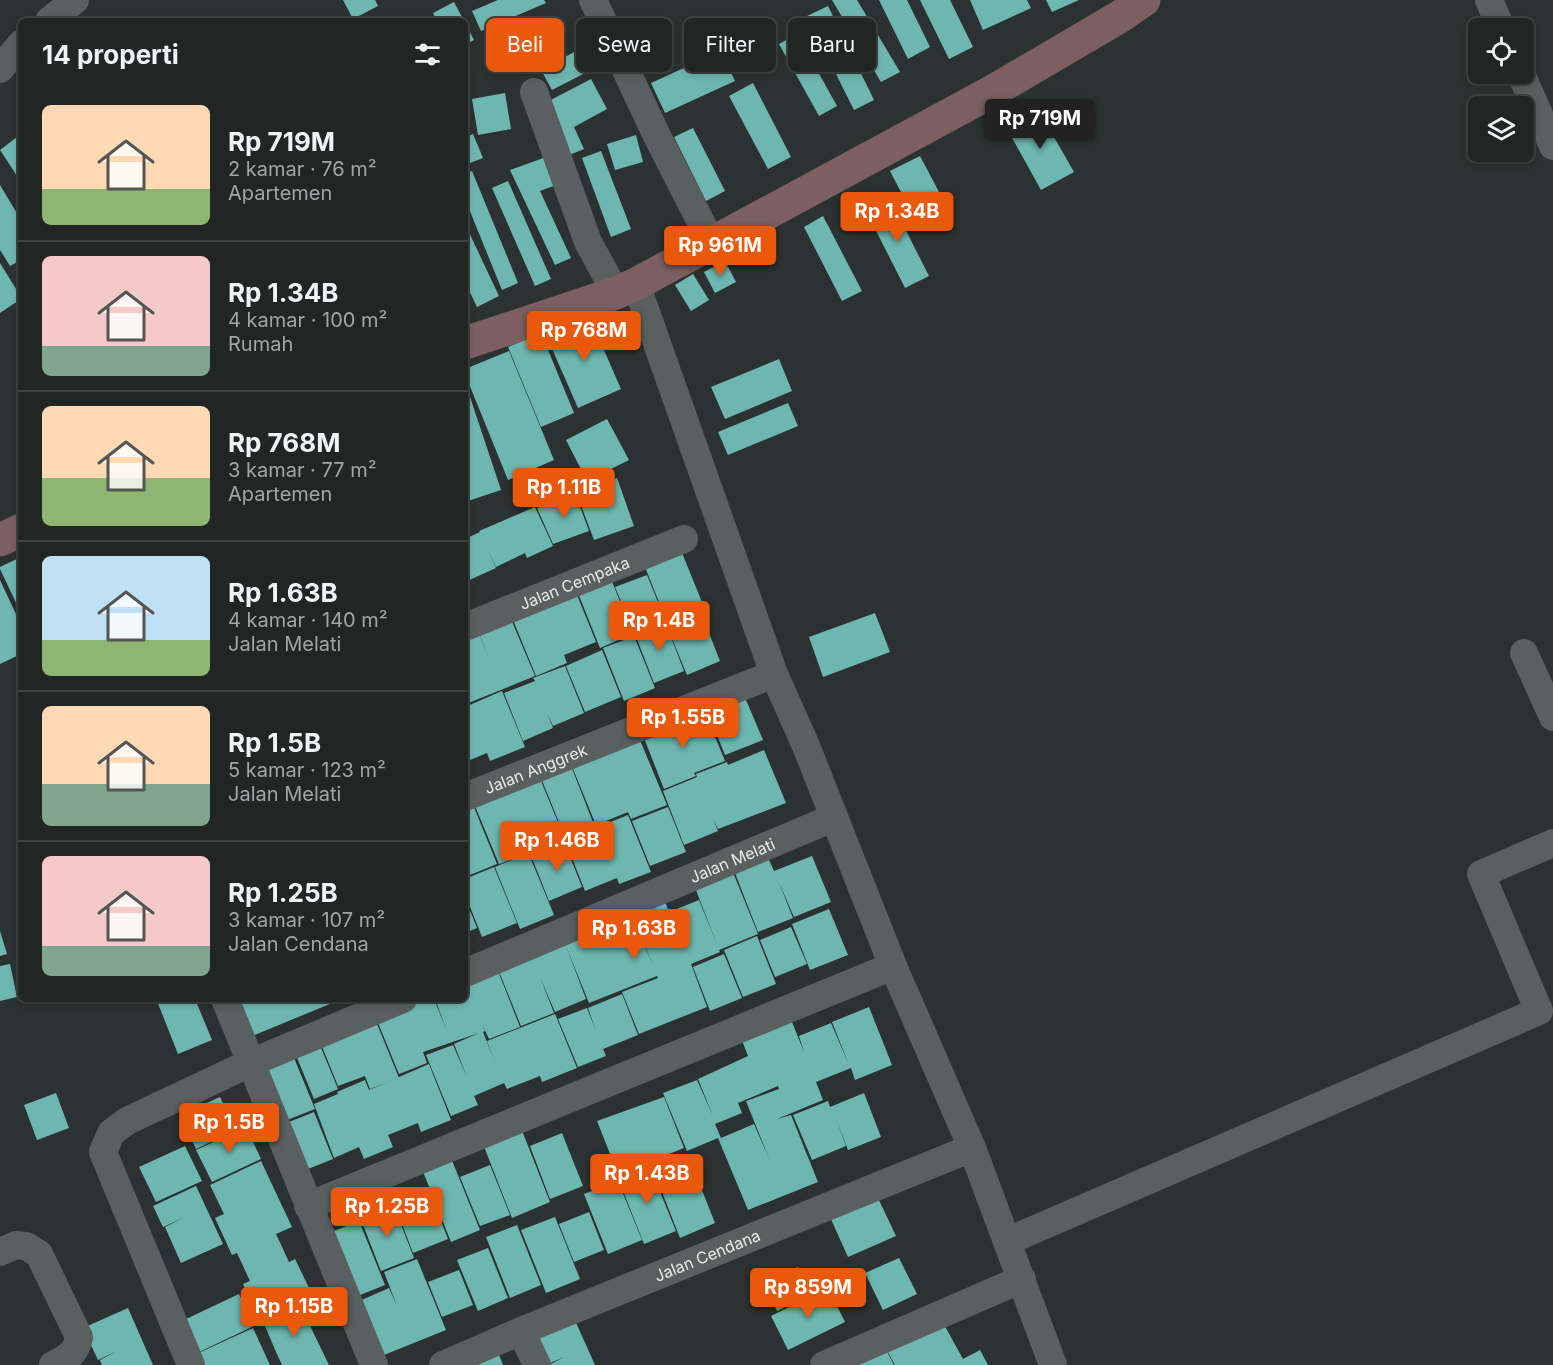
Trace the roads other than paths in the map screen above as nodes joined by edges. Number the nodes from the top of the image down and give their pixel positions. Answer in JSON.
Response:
{"nodes":[{"id":1,"x":75,"y":0,"type":"edge"},
{"id":2,"x":593,"y":0,"type":"edge"},
{"id":3,"x":1144,"y":0,"type":"edge"},
{"id":4,"x":1489,"y":0,"type":"edge"},
{"id":5,"x":53,"y":18,"type":"edge"},
{"id":6,"x":1497,"y":18,"type":"edge"},
{"id":7,"x":18,"y":48,"type":"edge"},
{"id":8,"x":0,"y":69,"type":"edge"},
{"id":9,"x":1525,"y":84,"type":"edge"},
{"id":10,"x":534,"y":92,"type":"dead end"},
{"id":11,"x":1553,"y":146,"type":"edge"},
{"id":12,"x":711,"y":242,"type":"junction"},
{"id":13,"x":626,"y":289,"type":"junction"},
{"id":14,"x":468,"y":343,"type":"edge"},
{"id":15,"x":18,"y":531,"type":"edge"},
{"id":16,"x":684,"y":539,"type":"dead end"},
{"id":17,"x":0,"y":540,"type":"edge"},
{"id":18,"x":468,"y":626,"type":"edge"},
{"id":19,"x":1524,"y":652,"type":"dead end"},
{"id":20,"x":774,"y":674,"type":"junction"},
{"id":21,"x":1553,"y":717,"type":"edge"},
{"id":22,"x":468,"y":796,"type":"edge"},
{"id":23,"x":833,"y":818,"type":"junction"},
{"id":24,"x":1553,"y":843,"type":"edge"},
{"id":25,"x":893,"y":966,"type":"junction"},
{"id":26,"x":468,"y":972,"type":"edge"},
{"id":27,"x":226,"y":1002,"type":"edge"},
{"id":28,"x":396,"y":1002,"type":"edge"},
{"id":29,"x":250,"y":1063,"type":"junction"},
{"id":30,"x":972,"y":1148,"type":"junction"},
{"id":31,"x":308,"y":1206,"type":"junction"},
{"id":32,"x":1008,"y":1240,"type":"junction"},
{"id":33,"x":0,"y":1252,"type":"edge"},
{"id":34,"x":1022,"y":1279,"type":"junction"},
{"id":35,"x":521,"y":1331,"type":"junction"},
{"id":36,"x":53,"y":1365,"type":"edge"},
{"id":37,"x":191,"y":1365,"type":"edge"},
{"id":38,"x":374,"y":1365,"type":"edge"},
{"id":39,"x":443,"y":1365,"type":"edge"},
{"id":40,"x":537,"y":1365,"type":"edge"},
{"id":41,"x":824,"y":1365,"type":"edge"},
{"id":42,"x":1053,"y":1365,"type":"edge"}],
"edges":[{"from":1,"to":5,"type":"street"},
{"from":2,"to":12,"type":"street"},
{"from":3,"to":12,"type":"main road"},
{"from":4,"to":6,"type":"street"},
{"from":7,"to":8,"type":"street"},
{"from":9,"to":11,"type":"street"},
{"from":10,"to":13,"type":"street"},
{"from":12,"to":13,"type":"main road"},
{"from":13,"to":14,"type":"main road"},
{"from":13,"to":20,"type":"street"},
{"from":15,"to":17,"type":"main road"},
{"from":16,"to":18,"type":"street","name":"Jalan Cempaka"},
{"from":19,"to":21,"type":"street"},
{"from":20,"to":22,"type":"street","name":"Jalan Anggrek"},
{"from":20,"to":23,"type":"street"},
{"from":23,"to":25,"type":"street"},
{"from":23,"to":26,"type":"street","name":"Jalan Melati"},
{"from":24,"to":32,"type":"street"},
{"from":25,"to":30,"type":"street"},
{"from":25,"to":31,"type":"street"},
{"from":27,"to":29,"type":"street"},
{"from":28,"to":29,"type":"street"},
{"from":29,"to":31,"type":"street"},
{"from":29,"to":37,"type":"street"},
{"from":30,"to":32,"type":"street"},
{"from":30,"to":35,"type":"street","name":"Jalan Cendana"},
{"from":31,"to":38,"type":"street"},
{"from":32,"to":34,"type":"street"},
{"from":33,"to":36,"type":"street"},
{"from":34,"to":41,"type":"street"},
{"from":34,"to":42,"type":"street"},
{"from":35,"to":39,"type":"street","name":"Jalan Cendana"},
{"from":35,"to":40,"type":"street"}]}
